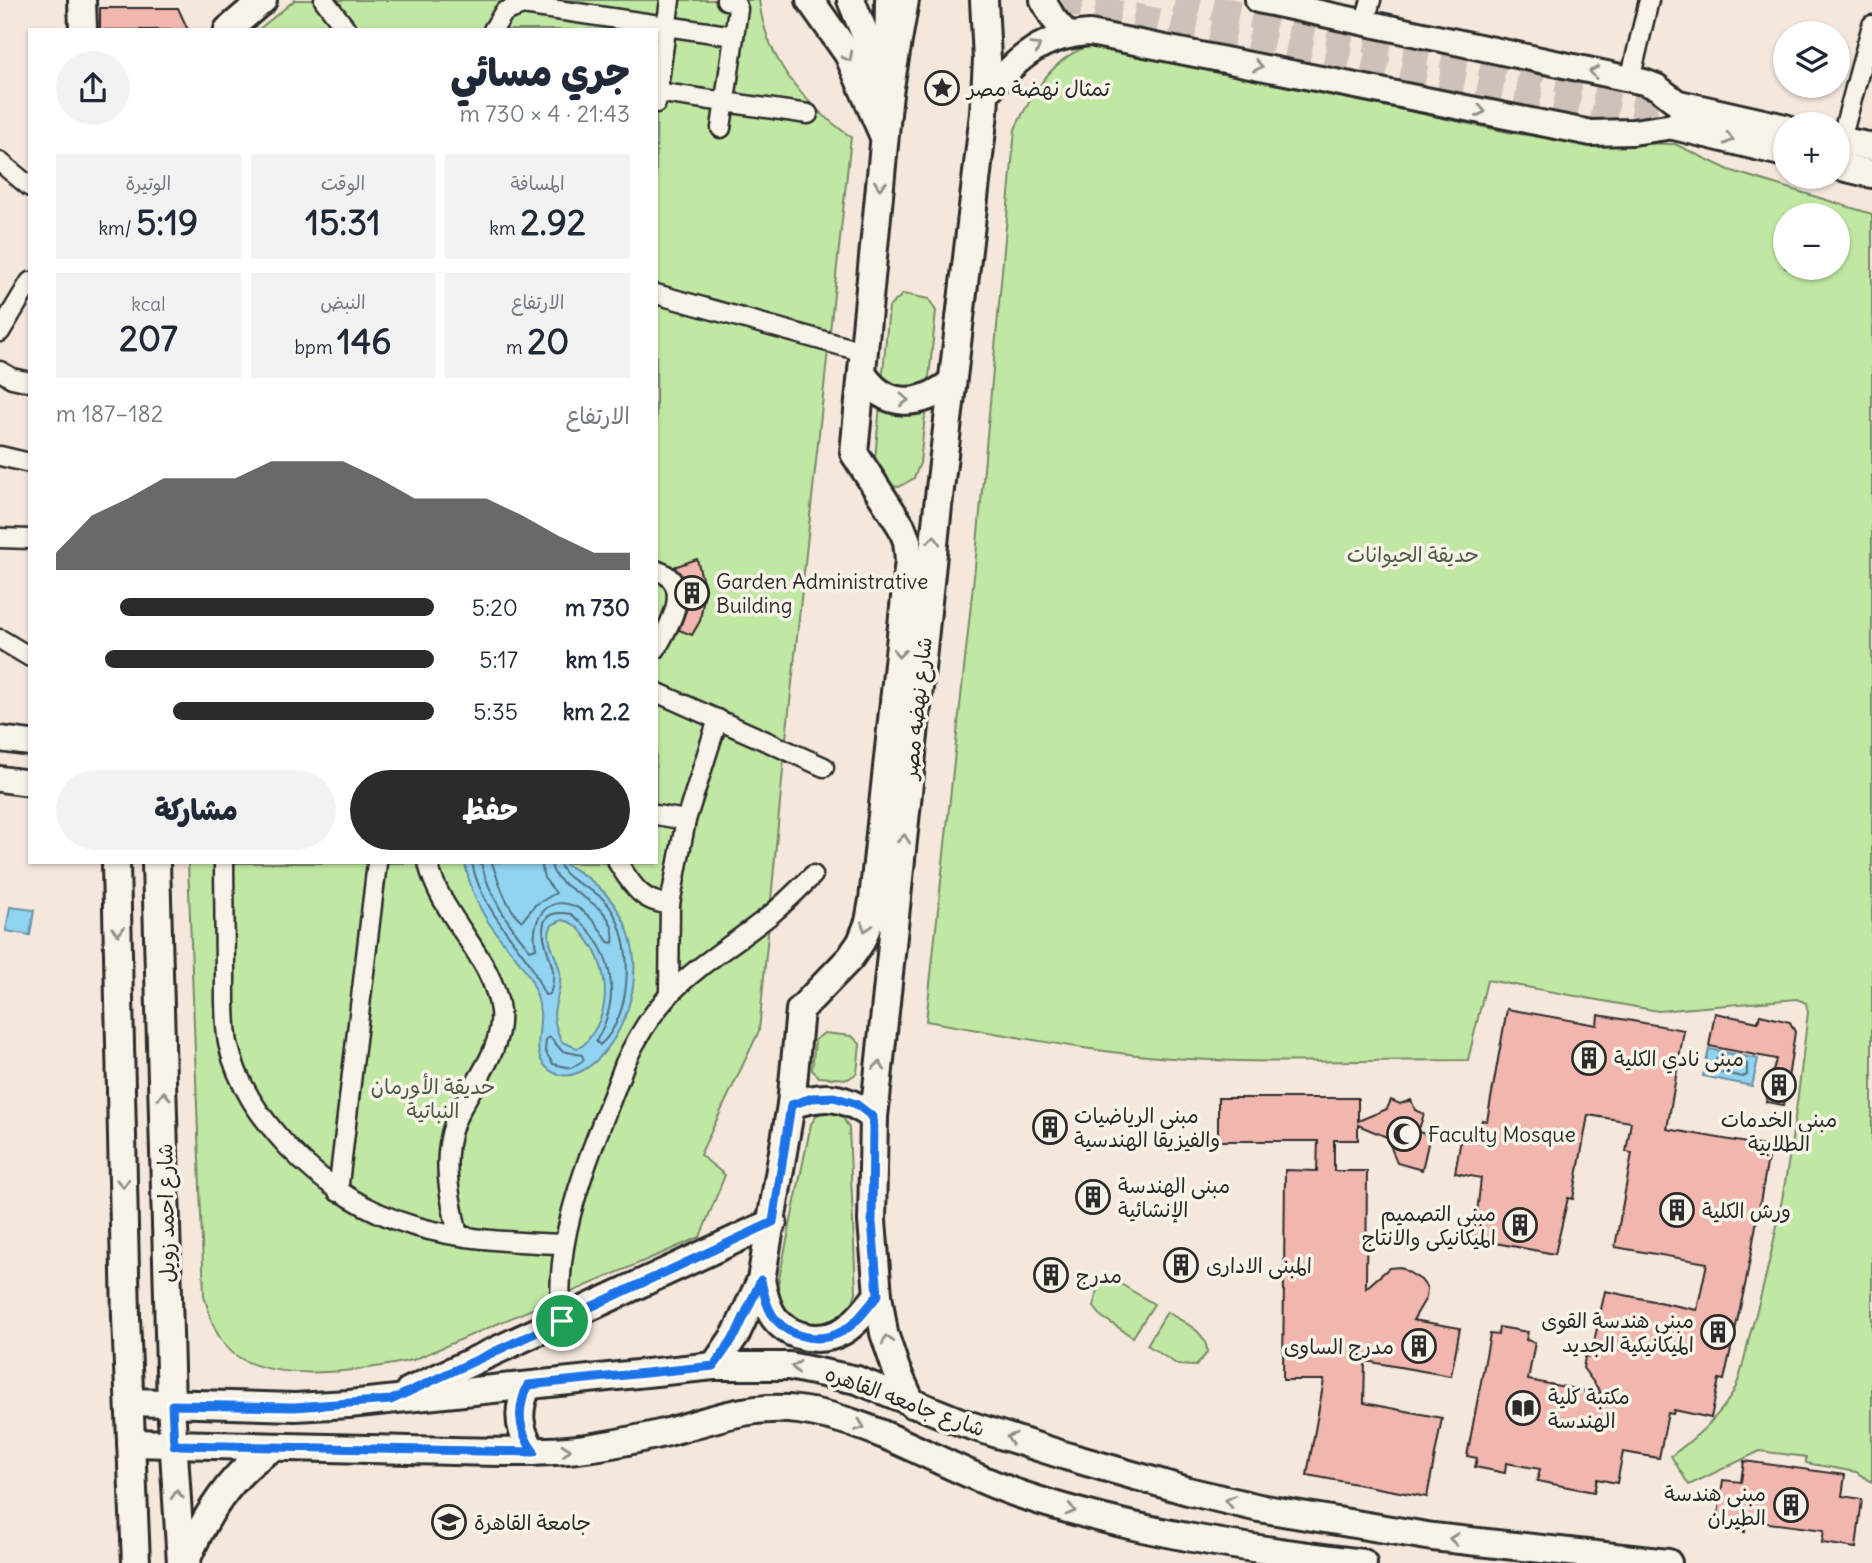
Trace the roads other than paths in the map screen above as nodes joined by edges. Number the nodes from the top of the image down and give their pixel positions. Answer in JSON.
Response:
{"nodes":[{"id":1,"x":82,"y":0,"type":"edge"},
{"id":2,"x":263,"y":0,"type":"edge"},
{"id":3,"x":324,"y":0,"type":"edge"},
{"id":4,"x":670,"y":0,"type":"edge"},
{"id":5,"x":726,"y":0,"type":"edge"},
{"id":6,"x":810,"y":0,"type":"edge"},
{"id":7,"x":851,"y":0,"type":"edge"},
{"id":8,"x":888,"y":0,"type":"edge"},
{"id":9,"x":905,"y":0,"type":"edge"},
{"id":10,"x":1043,"y":0,"type":"edge"},
{"id":11,"x":1258,"y":0,"type":"edge"},
{"id":12,"x":1371,"y":0,"type":"edge"},
{"id":13,"x":1649,"y":0,"type":"edge"},
{"id":14,"x":984,"y":4,"type":"edge"},
{"id":15,"x":1364,"y":24,"type":"junction"},
{"id":16,"x":1872,"y":25,"type":"edge"},
{"id":17,"x":667,"y":26,"type":"junction"},
{"id":18,"x":83,"y":28,"type":"edge"},
{"id":19,"x":230,"y":28,"type":"edge"},
{"id":20,"x":345,"y":28,"type":"edge"},
{"id":21,"x":494,"y":28,"type":"edge"},
{"id":22,"x":1067,"y":34,"type":"junction"},
{"id":23,"x":734,"y":36,"type":"junction"},
{"id":24,"x":1630,"y":80,"type":"junction"},
{"id":25,"x":658,"y":88,"type":"edge"},
{"id":26,"x":889,"y":93,"type":"junction"},
{"id":27,"x":986,"y":93,"type":"junction"},
{"id":28,"x":658,"y":95,"type":"edge"},
{"id":29,"x":724,"y":102,"type":"junction"},
{"id":30,"x":1849,"y":112,"type":"edge"},
{"id":31,"x":808,"y":114,"type":"dead end"},
{"id":32,"x":1676,"y":115,"type":"junction"},
{"id":33,"x":1773,"y":127,"type":"edge"},
{"id":34,"x":721,"y":128,"type":"dead end"},
{"id":35,"x":885,"y":139,"type":"junction"},
{"id":36,"x":1872,"y":147,"type":"edge"},
{"id":37,"x":1850,"y":148,"type":"edge"},
{"id":38,"x":1773,"y":149,"type":"edge"},
{"id":39,"x":1850,"y":157,"type":"edge"},
{"id":40,"x":0,"y":162,"type":"edge"},
{"id":41,"x":1872,"y":174,"type":"edge"},
{"id":42,"x":28,"y":185,"type":"edge"},
{"id":43,"x":28,"y":285,"type":"edge"},
{"id":44,"x":658,"y":295,"type":"edge"},
{"id":45,"x":0,"y":332,"type":"edge"},
{"id":46,"x":863,"y":363,"type":"junction"},
{"id":47,"x":0,"y":371,"type":"edge"},
{"id":48,"x":28,"y":382,"type":"edge"},
{"id":49,"x":953,"y":382,"type":"junction"},
{"id":50,"x":0,"y":456,"type":"edge"},
{"id":51,"x":28,"y":463,"type":"edge"},
{"id":52,"x":0,"y":538,"type":"edge"},
{"id":53,"x":28,"y":539,"type":"edge"},
{"id":54,"x":658,"y":571,"type":"edge"},
{"id":55,"x":0,"y":639,"type":"edge"},
{"id":56,"x":658,"y":645,"type":"edge"},
{"id":57,"x":28,"y":656,"type":"edge"},
{"id":58,"x":658,"y":693,"type":"edge"},
{"id":59,"x":718,"y":719,"type":"junction"},
{"id":60,"x":0,"y":740,"type":"edge"},
{"id":61,"x":28,"y":743,"type":"edge"},
{"id":62,"x":824,"y":767,"type":"dead end"},
{"id":63,"x":0,"y":779,"type":"edge"},
{"id":64,"x":28,"y":783,"type":"edge"},
{"id":65,"x":658,"y":815,"type":"edge"},
{"id":66,"x":686,"y":820,"type":"junction"},
{"id":67,"x":116,"y":864,"type":"edge"},
{"id":68,"x":156,"y":864,"type":"edge"},
{"id":69,"x":224,"y":864,"type":"edge"},
{"id":70,"x":377,"y":864,"type":"edge"},
{"id":71,"x":428,"y":864,"type":"edge"},
{"id":72,"x":619,"y":864,"type":"edge"},
{"id":73,"x":813,"y":875,"type":"dead end"},
{"id":74,"x":670,"y":904,"type":"junction"},
{"id":75,"x":668,"y":993,"type":"junction"},
{"id":76,"x":791,"y":1105,"type":"junction"},
{"id":77,"x":873,"y":1117,"type":"junction"},
{"id":78,"x":338,"y":1192,"type":"junction"},
{"id":79,"x":773,"y":1222,"type":"junction"},
{"id":80,"x":458,"y":1235,"type":"junction"},
{"id":81,"x":563,"y":1244,"type":"junction"},
{"id":82,"x":761,"y":1280,"type":"junction"},
{"id":83,"x":878,"y":1295,"type":"junction"},
{"id":84,"x":562,"y":1321,"type":"junction"},
{"id":85,"x":714,"y":1366,"type":"junction"},
{"id":86,"x":528,"y":1385,"type":"junction"},
{"id":87,"x":391,"y":1400,"type":"junction"},
{"id":88,"x":130,"y":1402,"type":"junction"},
{"id":89,"x":912,"y":1404,"type":"junction"},
{"id":90,"x":172,"y":1405,"type":"junction"},
{"id":91,"x":131,"y":1443,"type":"junction"},
{"id":92,"x":174,"y":1445,"type":"junction"},
{"id":93,"x":274,"y":1447,"type":"junction"},
{"id":94,"x":534,"y":1452,"type":"junction"},
{"id":95,"x":1628,"y":1560,"type":"edge"},
{"id":96,"x":136,"y":1563,"type":"edge"},
{"id":97,"x":183,"y":1563,"type":"edge"},
{"id":98,"x":1363,"y":1563,"type":"edge"},
{"id":99,"x":1668,"y":1563,"type":"edge"}],
"edges":[{"from":1,"to":18,"type":"main road"},
{"from":2,"to":19,"type":"main road"},
{"from":3,"to":20,"type":"street"},
{"from":4,"to":17,"type":"street"},
{"from":5,"to":23,"type":"street"},
{"from":6,"to":35,"type":"main road","one_way":true},
{"from":7,"to":26,"type":"main road"},
{"from":8,"to":26,"type":"street"},
{"from":9,"to":26,"type":"main road","name":"شارع نهضه مصر"},
{"from":10,"to":22,"type":"street"},
{"from":11,"to":15,"type":"street"},
{"from":12,"to":15,"type":"street"},
{"from":13,"to":24,"type":"street"},
{"from":14,"to":27,"type":"main road","name":"شارع نهضه مصر"},
{"from":24,"to":15,"type":"street","one_way":true},
{"from":16,"to":30,"type":"street"},
{"from":17,"to":21,"type":"street"},
{"from":17,"to":23,"type":"street"},
{"from":17,"to":25,"type":"street"},
{"from":27,"to":22,"type":"street","one_way":true},
{"from":22,"to":32,"type":"street","one_way":true},
{"from":23,"to":29,"type":"street"},
{"from":24,"to":32,"type":"street"},
{"from":26,"to":35,"type":"main road","name":"شارع نهضه مصر"},
{"from":27,"to":49,"type":"main road","name":"شارع نهضه مصر"},
{"from":28,"to":29,"type":"street"},
{"from":29,"to":31,"type":"street"},
{"from":29,"to":34,"type":"street"},
{"from":32,"to":33,"type":"main road"},
{"from":32,"to":38,"type":"main road","one_way":true},
{"from":35,"to":46,"type":"main road","name":"شارع نهضه مصر","one_way":true},
{"from":36,"to":37,"type":"main road"},
{"from":39,"to":41,"type":"main road"},
{"from":40,"to":42,"type":"street"},
{"from":43,"to":45,"type":"street"},
{"from":44,"to":46,"type":"street"},
{"from":46,"to":49,"type":"main road","one_way":true},
{"from":46,"to":76,"type":"main road","name":"شارع نهضه مصر","one_way":true},
{"from":47,"to":48,"type":"street"},
{"from":77,"to":49,"type":"main road","name":"شارع نهضه مصر","one_way":true},
{"from":50,"to":51,"type":"street"},
{"from":52,"to":53,"type":"street"},
{"from":54,"to":56,"type":"street"},
{"from":55,"to":57,"type":"street"},
{"from":58,"to":59,"type":"street"},
{"from":59,"to":62,"type":"street"},
{"from":59,"to":66,"type":"street"},
{"from":60,"to":61,"type":"street"},
{"from":63,"to":64,"type":"street"},
{"from":65,"to":66,"type":"street"},
{"from":66,"to":74,"type":"street"},
{"from":67,"to":88,"type":"main road","name":"شارع احمد زويل","one_way":true},
{"from":90,"to":68,"type":"main road","name":"شارع احمد زويل","one_way":true},
{"from":69,"to":78,"type":"street"},
{"from":70,"to":78,"type":"street"},
{"from":71,"to":80,"type":"street"},
{"from":72,"to":74,"type":"street"},
{"from":73,"to":75,"type":"street"},
{"from":74,"to":75,"type":"street"},
{"from":75,"to":81,"type":"street"},
{"from":76,"to":77,"type":"main road"},
{"from":76,"to":79,"type":"main road","name":"شارع نهضه مصر"},
{"from":77,"to":83,"type":"main road","name":"شارع نهضه مصر"},
{"from":78,"to":80,"type":"street"},
{"from":79,"to":82,"type":"main road","name":"شارع نهضه مصر"},
{"from":79,"to":84,"type":"main road"},
{"from":80,"to":81,"type":"street"},
{"from":81,"to":84,"type":"street"},
{"from":82,"to":83,"type":"main road"},
{"from":82,"to":85,"type":"main road","name":"شارع نهضه مصر"},
{"from":89,"to":83,"type":"main road","name":"شارع نهضه مصر","one_way":true},
{"from":84,"to":87,"type":"main road"},
{"from":85,"to":86,"type":"main road","name":"شارع جامعه القاهره"},
{"from":89,"to":85,"type":"main road","name":"شارع جامعه القاهره","one_way":true},
{"from":86,"to":87,"type":"main road","name":"شارع جامعه القاهره"},
{"from":86,"to":94,"type":"main road"},
{"from":87,"to":90,"type":"main road","name":"شارع جامعه القاهره"},
{"from":88,"to":90,"type":"main road","name":"شارع جامعه القاهره"},
{"from":88,"to":91,"type":"main road","name":"شارع احمد زويل"},
{"from":95,"to":89,"type":"main road","name":"شارع جامعه القاهره","one_way":true},
{"from":90,"to":92,"type":"main road","name":"شارع احمد زويل"},
{"from":91,"to":92,"type":"main road","name":"شارع جامعه القاهره"},
{"from":91,"to":96,"type":"main road","name":"شارع احمد زويل"},
{"from":92,"to":93,"type":"main road","name":"شارع جامعه القاهره"},
{"from":97,"to":92,"type":"main road","name":"شارع احمد زويل","one_way":true},
{"from":93,"to":94,"type":"main road","name":"شارع جامعه القاهره"},
{"from":93,"to":97,"type":"main road"},
{"from":94,"to":98,"type":"main road","name":"شارع جامعه القاهره","one_way":true},
{"from":95,"to":99,"type":"main road","name":"شارع جامعه القاهره"}]}
